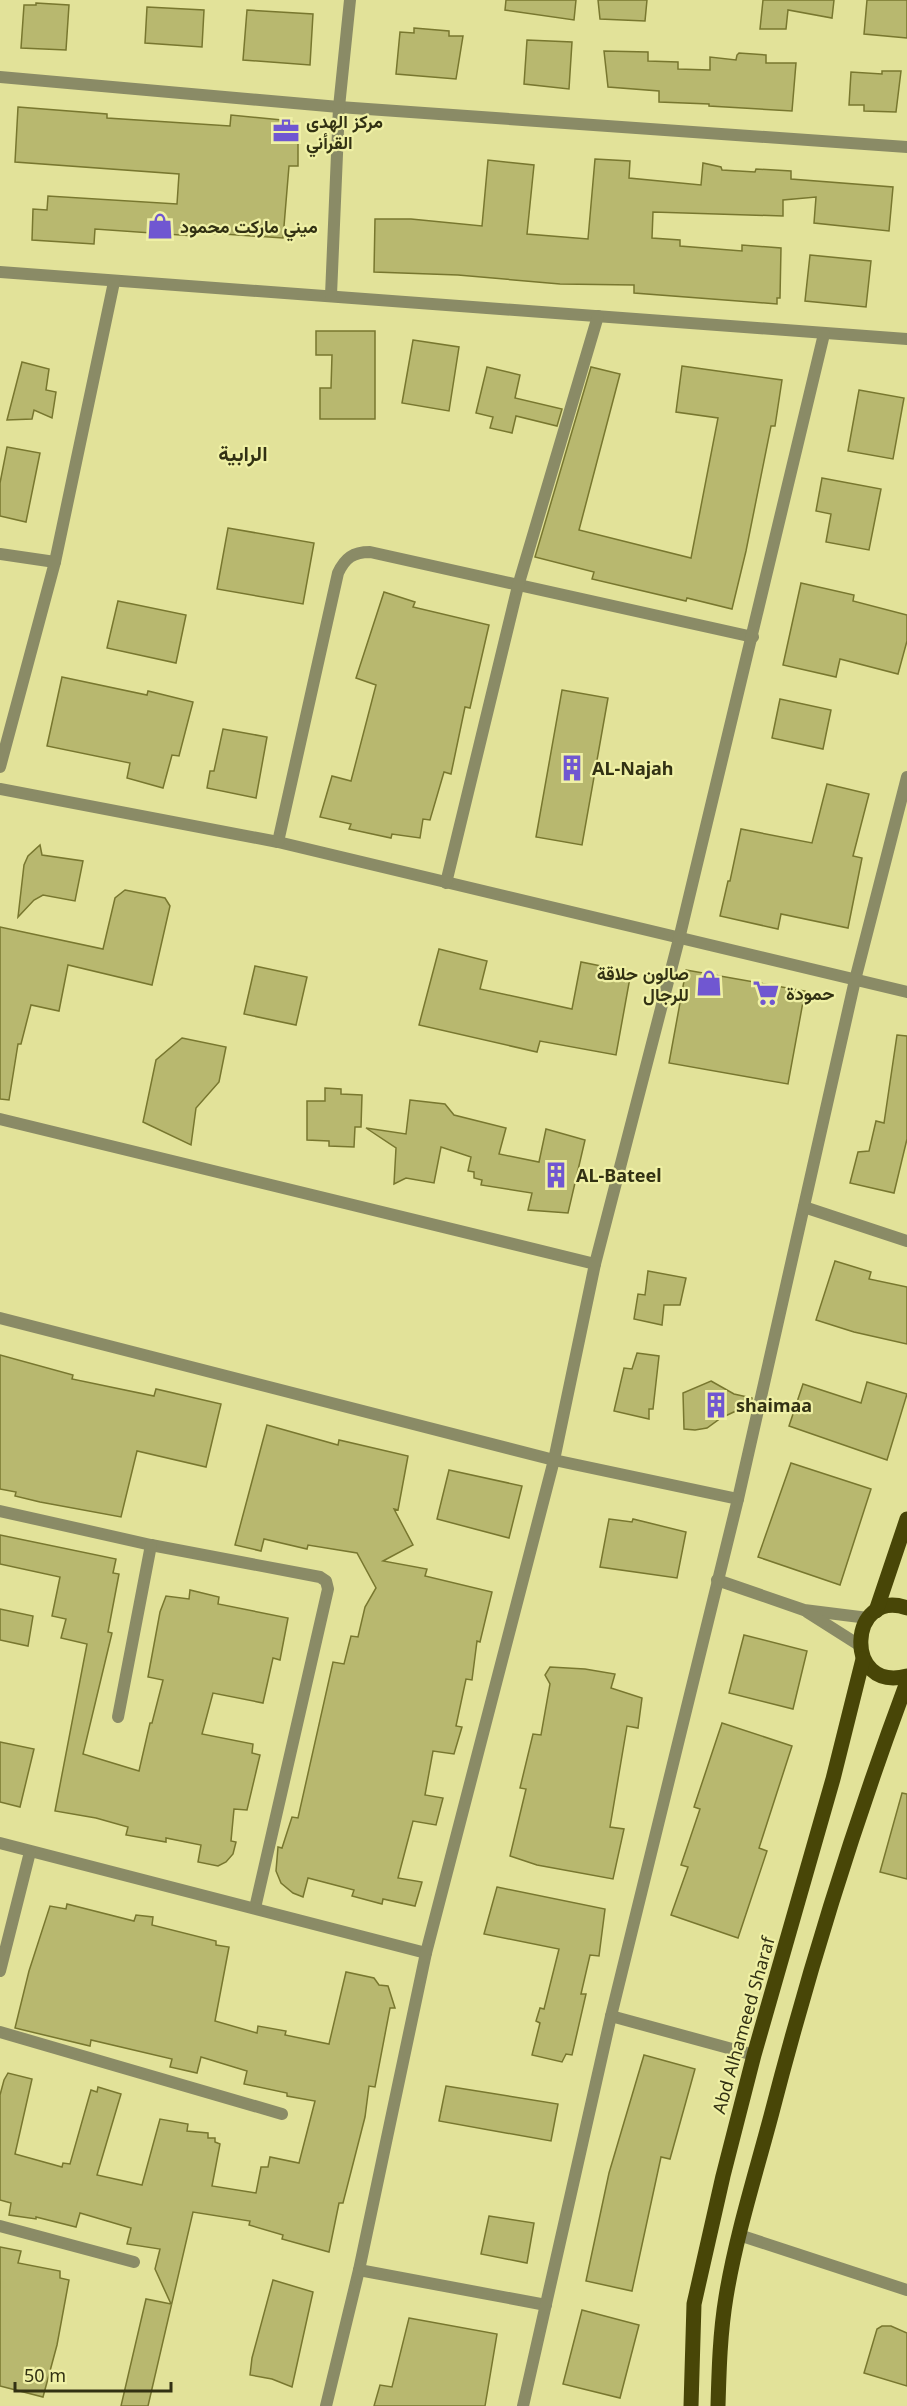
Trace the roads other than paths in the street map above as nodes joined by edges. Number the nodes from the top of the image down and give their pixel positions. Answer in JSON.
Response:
{"nodes":[{"id":1,"x":350,"y":0,"type":"edge"},
{"id":2,"x":0,"y":77,"type":"edge"},
{"id":3,"x":339,"y":107,"type":"junction"},
{"id":4,"x":907,"y":147,"type":"edge"},
{"id":5,"x":0,"y":272,"type":"edge"},
{"id":6,"x":114,"y":282,"type":"junction"},
{"id":7,"x":331,"y":295,"type":"junction"},
{"id":8,"x":598,"y":316,"type":"junction"},
{"id":9,"x":824,"y":334,"type":"junction"},
{"id":10,"x":907,"y":339,"type":"edge"},
{"id":11,"x":0,"y":554,"type":"edge"},
{"id":12,"x":55,"y":562,"type":"junction"},
{"id":13,"x":518,"y":586,"type":"junction"},
{"id":14,"x":753,"y":637,"type":"junction"},
{"id":15,"x":0,"y":767,"type":"edge"},
{"id":16,"x":907,"y":777,"type":"edge"},
{"id":17,"x":0,"y":789,"type":"edge"},
{"id":18,"x":278,"y":842,"type":"junction"},
{"id":19,"x":446,"y":883,"type":"junction"},
{"id":20,"x":679,"y":939,"type":"junction"},
{"id":21,"x":855,"y":980,"type":"junction"},
{"id":22,"x":907,"y":992,"type":"edge"},
{"id":23,"x":0,"y":1119,"type":"edge"},
{"id":24,"x":804,"y":1207,"type":"junction"},
{"id":25,"x":907,"y":1241,"type":"edge"},
{"id":26,"x":595,"y":1264,"type":"junction"},
{"id":27,"x":0,"y":1318,"type":"edge"},
{"id":28,"x":554,"y":1460,"type":"junction"},
{"id":29,"x":738,"y":1499,"type":"junction"},
{"id":30,"x":0,"y":1510,"type":"edge"},
{"id":31,"x":907,"y":1519,"type":"edge"},
{"id":32,"x":151,"y":1545,"type":"junction"},
{"id":33,"x":717,"y":1581,"type":"junction"},
{"id":34,"x":907,"y":1608,"type":"edge"},
{"id":35,"x":804,"y":1610,"type":"junction"},
{"id":36,"x":872,"y":1614,"type":"junction"},
{"id":37,"x":861,"y":1652,"type":"junction"},
{"id":38,"x":907,"y":1676,"type":"edge"},
{"id":39,"x":907,"y":1682,"type":"edge"},
{"id":40,"x":118,"y":1717,"type":"dead end"},
{"id":41,"x":0,"y":1843,"type":"edge"},
{"id":42,"x":30,"y":1852,"type":"junction"},
{"id":43,"x":255,"y":1908,"type":"junction"},
{"id":44,"x":426,"y":1953,"type":"junction"},
{"id":45,"x":0,"y":1971,"type":"edge"},
{"id":46,"x":610,"y":2016,"type":"junction"},
{"id":47,"x":0,"y":2032,"type":"edge"},
{"id":48,"x":754,"y":2055,"type":"junction"},
{"id":49,"x":282,"y":2114,"type":"dead end"},
{"id":50,"x":0,"y":2226,"type":"edge"},
{"id":51,"x":739,"y":2235,"type":"junction"},
{"id":52,"x":134,"y":2262,"type":"dead end"},
{"id":53,"x":359,"y":2270,"type":"junction"},
{"id":54,"x":907,"y":2290,"type":"edge"},
{"id":55,"x":546,"y":2305,"type":"junction"},
{"id":56,"x":326,"y":2406,"type":"edge"},
{"id":57,"x":522,"y":2406,"type":"edge"},
{"id":58,"x":691,"y":2406,"type":"edge"},
{"id":59,"x":718,"y":2406,"type":"edge"}],
"edges":[{"from":1,"to":3,"type":"street"},
{"from":2,"to":3,"type":"street"},
{"from":3,"to":4,"type":"street"},
{"from":3,"to":7,"type":"street"},
{"from":5,"to":6,"type":"street"},
{"from":6,"to":7,"type":"street"},
{"from":6,"to":12,"type":"street"},
{"from":7,"to":8,"type":"street"},
{"from":8,"to":9,"type":"street"},
{"from":8,"to":13,"type":"street"},
{"from":9,"to":10,"type":"street"},
{"from":9,"to":14,"type":"street"},
{"from":11,"to":12,"type":"street"},
{"from":12,"to":15,"type":"street"},
{"from":13,"to":14,"type":"street"},
{"from":13,"to":18,"type":"street"},
{"from":13,"to":19,"type":"street"},
{"from":14,"to":20,"type":"street"},
{"from":16,"to":21,"type":"street"},
{"from":17,"to":18,"type":"street"},
{"from":18,"to":19,"type":"street"},
{"from":19,"to":20,"type":"street"},
{"from":20,"to":21,"type":"street"},
{"from":20,"to":26,"type":"street"},
{"from":21,"to":22,"type":"street"},
{"from":21,"to":24,"type":"street"},
{"from":23,"to":26,"type":"street"},
{"from":24,"to":25,"type":"street"},
{"from":24,"to":29,"type":"street"},
{"from":26,"to":28,"type":"street"},
{"from":27,"to":28,"type":"street"},
{"from":28,"to":29,"type":"street"},
{"from":28,"to":44,"type":"street"},
{"from":29,"to":33,"type":"street"},
{"from":30,"to":32,"type":"street"},
{"from":31,"to":36,"type":"main road"},
{"from":32,"to":40,"type":"street"},
{"from":32,"to":43,"type":"street"},
{"from":33,"to":35,"type":"street"},
{"from":33,"to":46,"type":"street"},
{"from":34,"to":36,"type":"main road"},
{"from":35,"to":36,"type":"street"},
{"from":35,"to":37,"type":"street"},
{"from":36,"to":37,"type":"main road","name":"Abd Alhameed Sharaf"},
{"from":37,"to":38,"type":"main road"},
{"from":37,"to":48,"type":"main road","name":"Abd Alhameed Sharaf"},
{"from":39,"to":51,"type":"main road"},
{"from":41,"to":42,"type":"street"},
{"from":42,"to":43,"type":"street"},
{"from":42,"to":45,"type":"street"},
{"from":43,"to":44,"type":"street"},
{"from":44,"to":53,"type":"street"},
{"from":46,"to":48,"type":"street"},
{"from":46,"to":55,"type":"street"},
{"from":47,"to":49,"type":"street"},
{"from":48,"to":58,"type":"main road","name":"Abd Alhameed Sharaf"},
{"from":50,"to":52,"type":"street"},
{"from":51,"to":54,"type":"street"},
{"from":51,"to":59,"type":"main road"},
{"from":53,"to":55,"type":"street"},
{"from":53,"to":56,"type":"street"},
{"from":55,"to":57,"type":"street"}]}
